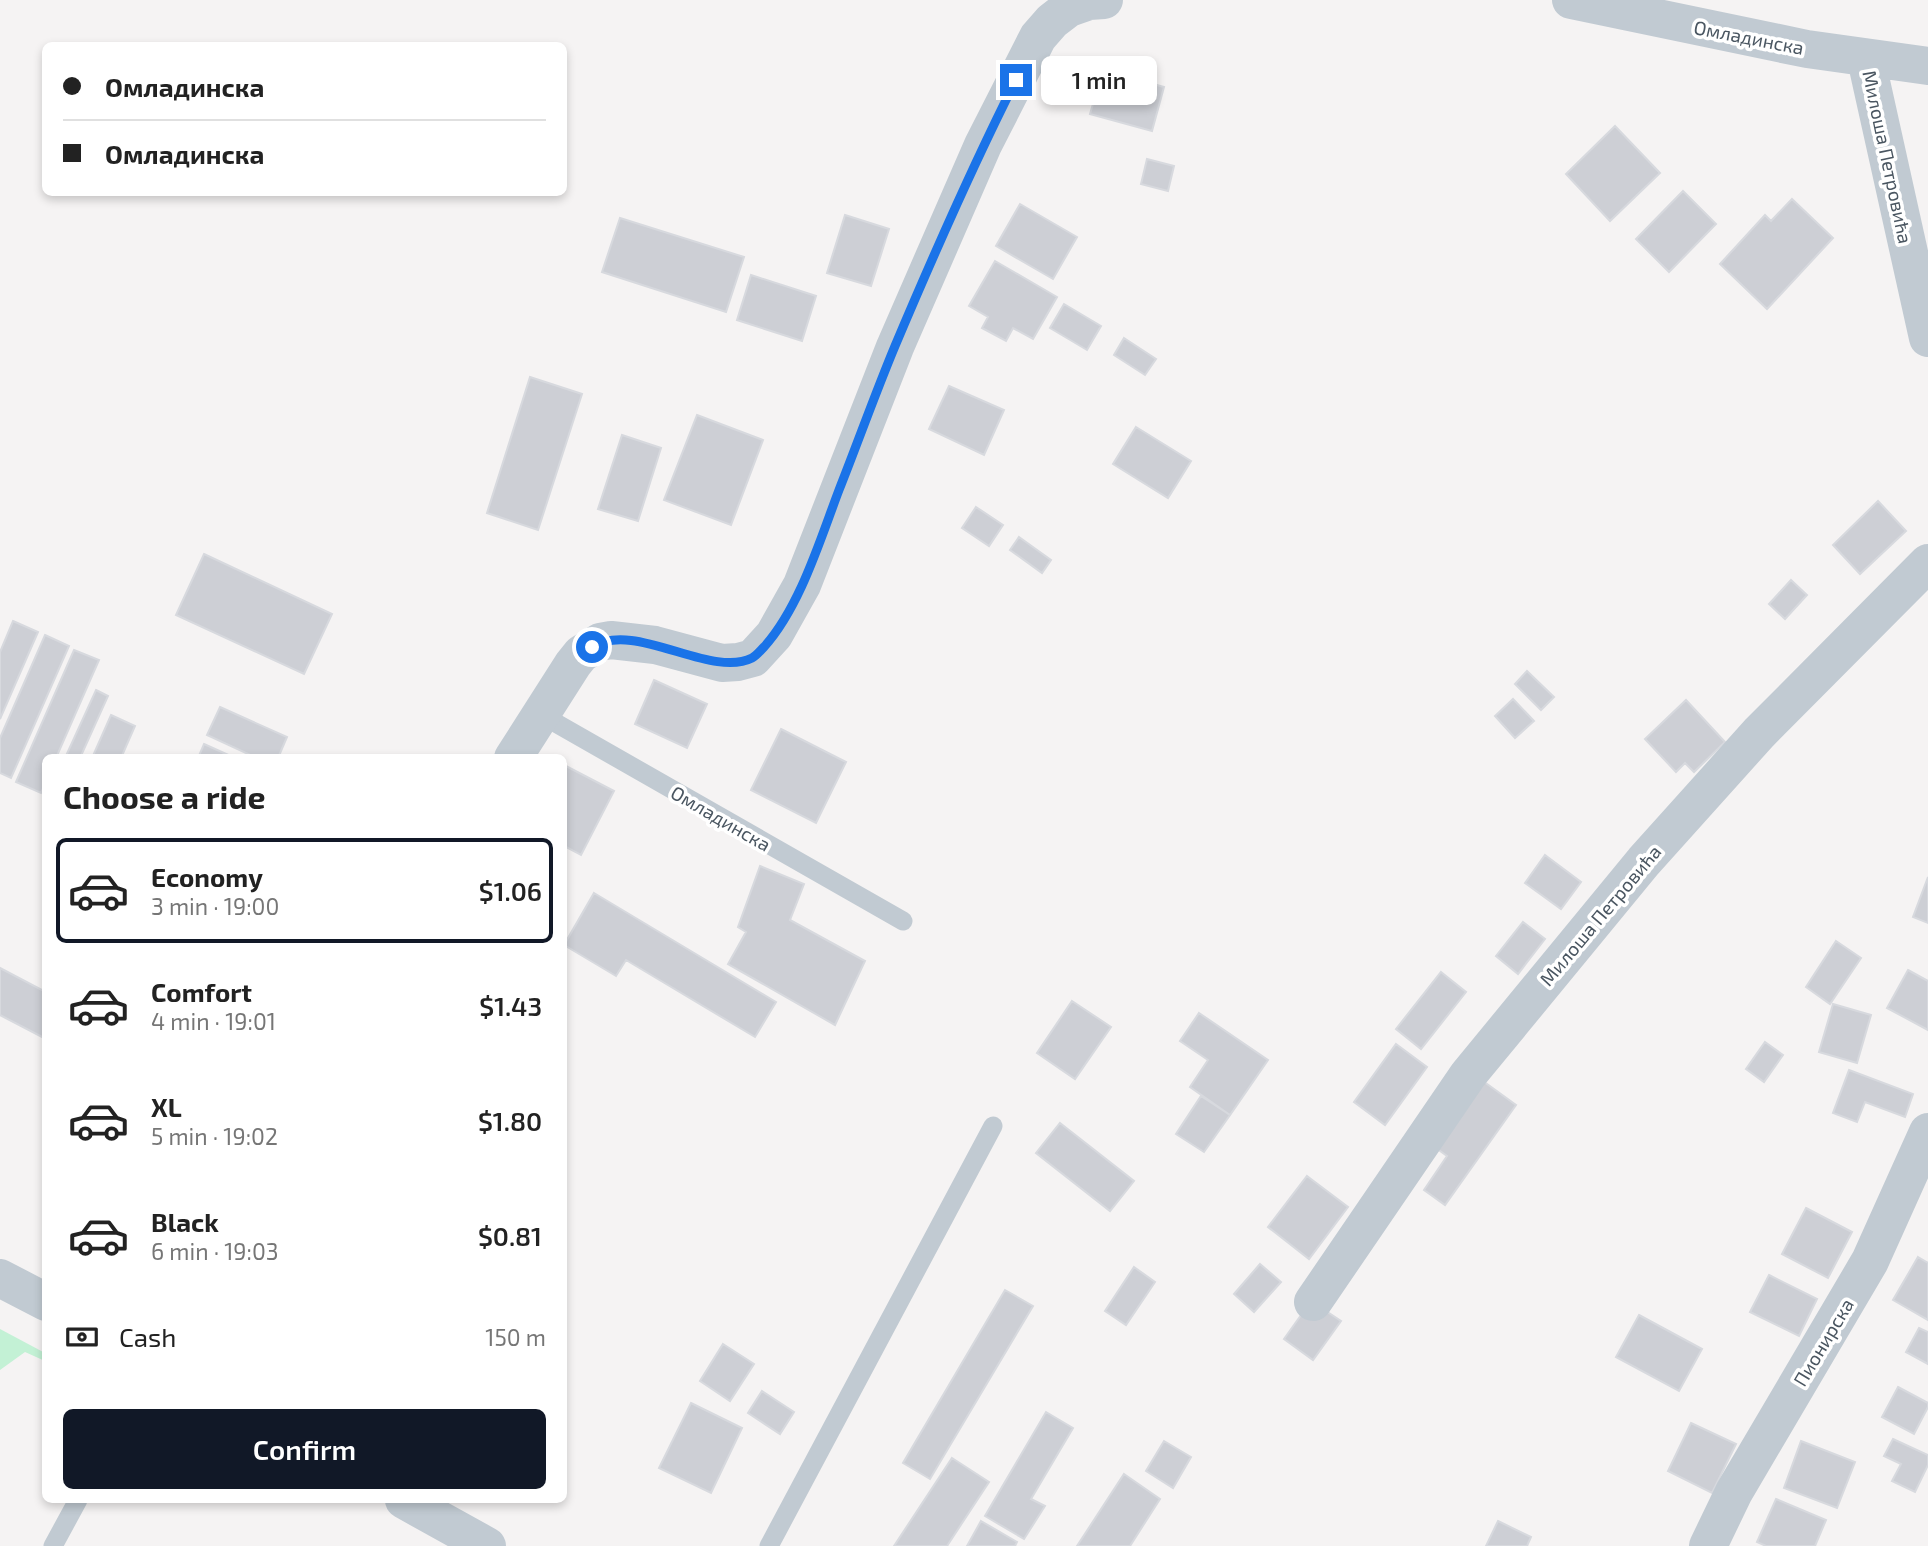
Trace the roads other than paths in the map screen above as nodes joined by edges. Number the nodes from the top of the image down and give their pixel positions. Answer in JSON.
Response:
{"nodes":[{"id":1,"x":1104,"y":0,"type":"edge"},
{"id":2,"x":1572,"y":0,"type":"edge"},
{"id":3,"x":1867,"y":59,"type":"junction"},
{"id":4,"x":1928,"y":66,"type":"edge"},
{"id":5,"x":1928,"y":338,"type":"edge"},
{"id":6,"x":1928,"y":563,"type":"edge"},
{"id":7,"x":540,"y":714,"type":"junction"},
{"id":8,"x":515,"y":754,"type":"edge"},
{"id":9,"x":903,"y":921,"type":"dead end"},
{"id":10,"x":993,"y":1126,"type":"dead end"},
{"id":11,"x":1928,"y":1132,"type":"edge"},
{"id":12,"x":0,"y":1278,"type":"edge"},
{"id":13,"x":42,"y":1300,"type":"edge"},
{"id":14,"x":1313,"y":1302,"type":"dead end"},
{"id":15,"x":76,"y":1503,"type":"edge"},
{"id":16,"x":409,"y":1503,"type":"edge"},
{"id":17,"x":53,"y":1546,"type":"edge"},
{"id":18,"x":487,"y":1546,"type":"edge"},
{"id":19,"x":769,"y":1546,"type":"edge"},
{"id":20,"x":1708,"y":1546,"type":"edge"}],
"edges":[{"from":1,"to":7,"type":"street"},
{"from":2,"to":3,"type":"street","name":"Омладинска"},
{"from":3,"to":4,"type":"street","name":"Омладинска"},
{"from":3,"to":5,"type":"street","name":"Милоша Петровића"},
{"from":6,"to":14,"type":"street","name":"Милоша Петровића"},
{"from":7,"to":8,"type":"street"},
{"from":7,"to":9,"type":"lane","name":"Омладинска"},
{"from":10,"to":19,"type":"lane"},
{"from":11,"to":20,"type":"street","name":"Пионирска"},
{"from":12,"to":13,"type":"street"},
{"from":15,"to":17,"type":"lane"},
{"from":16,"to":18,"type":"street"}]}
